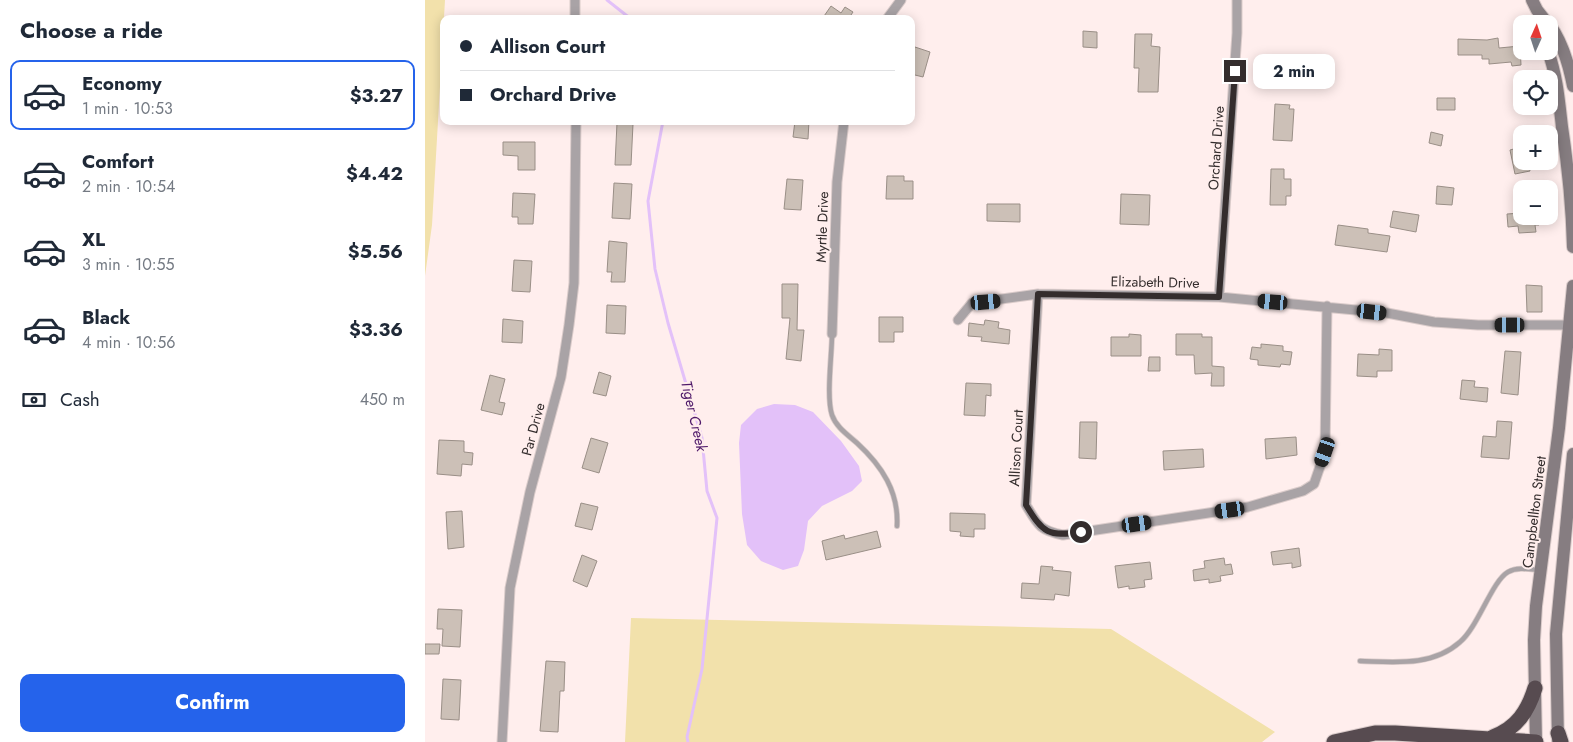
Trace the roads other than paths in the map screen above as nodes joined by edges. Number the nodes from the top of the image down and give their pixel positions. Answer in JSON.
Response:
{"nodes":[{"id":1,"x":575,"y":0,"type":"edge"},
{"id":2,"x":901,"y":0,"type":"edge"},
{"id":3,"x":1237,"y":0,"type":"edge"},
{"id":4,"x":575,"y":15,"type":"edge"},
{"id":5,"x":890,"y":15,"type":"edge"},
{"id":6,"x":1558,"y":39,"type":"edge"},
{"id":7,"x":1551,"y":60,"type":"edge"},
{"id":8,"x":1573,"y":86,"type":"edge"},
{"id":9,"x":576,"y":125,"type":"edge"},
{"id":10,"x":844,"y":125,"type":"edge"},
{"id":11,"x":1573,"y":247,"type":"edge"},
{"id":12,"x":1573,"y":286,"type":"edge"},
{"id":13,"x":1038,"y":294,"type":"junction"},
{"id":14,"x":1219,"y":297,"type":"junction"},
{"id":15,"x":1327,"y":306,"type":"junction"},
{"id":16,"x":958,"y":320,"type":"dead end"},
{"id":17,"x":1570,"y":325,"type":"junction"},
{"id":18,"x":832,"y":334,"type":"joint"},
{"id":19,"x":1573,"y":454,"type":"edge"},
{"id":20,"x":1573,"y":484,"type":"edge"},
{"id":21,"x":1550,"y":500,"type":"junction"},
{"id":22,"x":1569,"y":504,"type":"junction"},
{"id":23,"x":1573,"y":517,"type":"edge"},
{"id":24,"x":897,"y":526,"type":"dead end"},
{"id":25,"x":1569,"y":547,"type":"edge"},
{"id":26,"x":1542,"y":570,"type":"junction"},
{"id":27,"x":1360,"y":661,"type":"dead end"},
{"id":28,"x":1535,"y":688,"type":"junction"},
{"id":29,"x":1491,"y":738,"type":"junction"},
{"id":30,"x":1559,"y":739,"type":"edge"},
{"id":31,"x":502,"y":742,"type":"edge"},
{"id":32,"x":1334,"y":742,"type":"edge"},
{"id":33,"x":1536,"y":742,"type":"edge"}],
"edges":[{"from":1,"to":4,"type":"street"},
{"from":2,"to":5,"type":"street"},
{"from":3,"to":14,"type":"street","name":"Orchard Drive"},
{"from":6,"to":8,"type":"main road"},
{"from":7,"to":11,"type":"main road"},
{"from":9,"to":31,"type":"street","name":"Par Drive"},
{"from":10,"to":18,"type":"street","name":"Myrtle Drive"},
{"from":12,"to":17,"type":"main road","name":"Campbellton Street"},
{"from":13,"to":14,"type":"street","name":"Elizabeth Drive"},
{"from":13,"to":15,"type":"street","name":"Allison Court"},
{"from":13,"to":16,"type":"street","name":"Elizabeth Drive"},
{"from":14,"to":15,"type":"street","name":"Elizabeth Drive"},
{"from":15,"to":17,"type":"street","name":"Elizabeth Drive"},
{"from":17,"to":21,"type":"main road","name":"Campbellton Street"},
{"from":18,"to":24,"type":"lane"},
{"from":19,"to":22,"type":"main road"},
{"from":20,"to":22,"type":"main road"},
{"from":21,"to":25,"type":"main road"},
{"from":21,"to":26,"type":"main road","name":"Campbellton Street"},
{"from":22,"to":23,"type":"street"},
{"from":22,"to":25,"type":"main road"},
{"from":25,"to":30,"type":"main road"},
{"from":26,"to":27,"type":"lane"},
{"from":26,"to":28,"type":"main road","name":"Campbellton Street"},
{"from":28,"to":29,"type":"highway"},
{"from":28,"to":33,"type":"main road","name":"Campbellton Street"},
{"from":29,"to":32,"type":"highway"},
{"from":29,"to":33,"type":"highway"}]}
